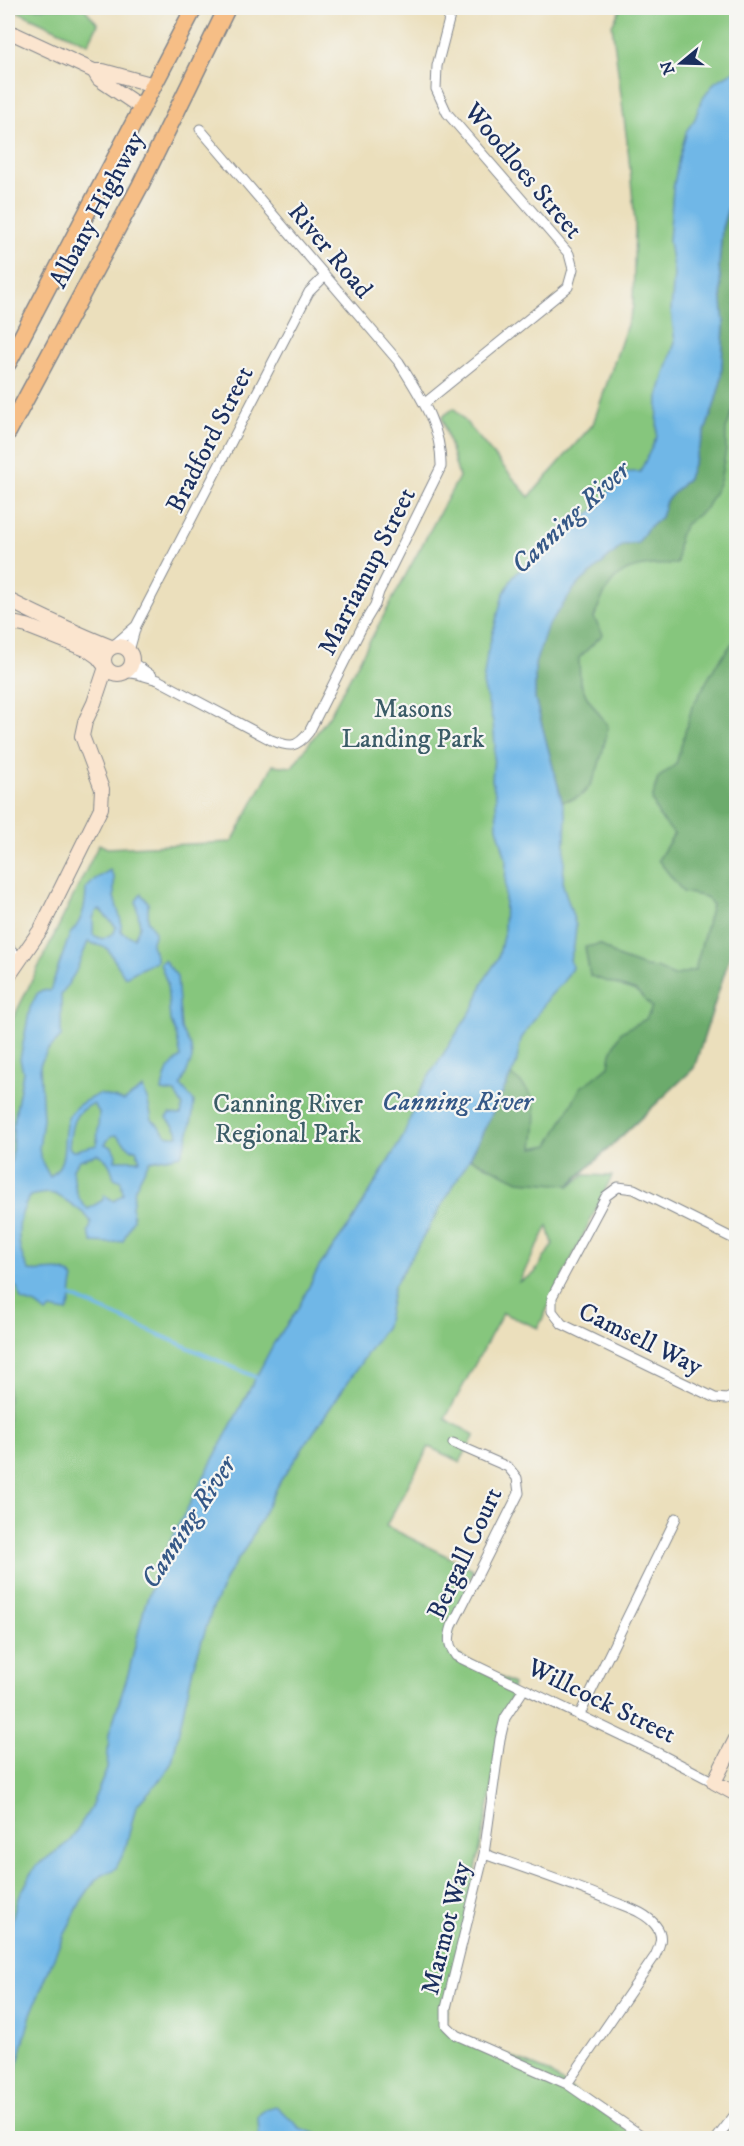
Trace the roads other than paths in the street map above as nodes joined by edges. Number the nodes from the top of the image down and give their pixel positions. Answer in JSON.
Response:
{"nodes":[{"id":1,"x":194,"y":8,"type":"edge"},
{"id":2,"x":227,"y":8,"type":"edge"},
{"id":3,"x":452,"y":8,"type":"edge"},
{"id":4,"x":8,"y":31,"type":"edge"},
{"id":5,"x":94,"y":71,"type":"junction"},
{"id":6,"x":154,"y":85,"type":"junction"},
{"id":7,"x":142,"y":108,"type":"junction"},
{"id":8,"x":200,"y":129,"type":"dead end"},
{"id":9,"x":325,"y":276,"type":"junction"},
{"id":10,"x":8,"y":363,"type":"edge"},
{"id":11,"x":425,"y":403,"type":"junction"},
{"id":12,"x":8,"y":432,"type":"edge"},
{"id":13,"x":8,"y":600,"type":"edge"},
{"id":14,"x":8,"y":622,"type":"edge"},
{"id":15,"x":136,"y":626,"type":"junction"},
{"id":16,"x":112,"y":647,"type":"junction"},
{"id":17,"x":119,"y":665,"type":"junction"},
{"id":18,"x":8,"y":947,"type":"edge"},
{"id":19,"x":20,"y":958,"type":"junction"},
{"id":20,"x":8,"y":977,"type":"edge"},
{"id":21,"x":736,"y":1240,"type":"edge"},
{"id":22,"x":736,"y":1394,"type":"edge"},
{"id":23,"x":453,"y":1443,"type":"dead end"},
{"id":24,"x":676,"y":1518,"type":"dead end"},
{"id":25,"x":450,"y":1647,"type":"joint"},
{"id":26,"x":524,"y":1689,"type":"junction"},
{"id":27,"x":579,"y":1716,"type":"junction"},
{"id":28,"x":736,"y":1738,"type":"edge"},
{"id":29,"x":714,"y":1782,"type":"junction"},
{"id":30,"x":736,"y":1794,"type":"edge"},
{"id":31,"x":484,"y":1854,"type":"junction"},
{"id":32,"x":567,"y":2084,"type":"junction"},
{"id":33,"x":736,"y":2114,"type":"edge"},
{"id":34,"x":645,"y":2139,"type":"edge"},
{"id":35,"x":717,"y":2139,"type":"edge"}],
"edges":[{"from":1,"to":6,"type":"highway","name":"Albany Highway"},
{"from":2,"to":12,"type":"highway","name":"Albany Highway"},
{"from":3,"to":11,"type":"street","name":"Woodloes Street"},
{"from":4,"to":5,"type":"street"},
{"from":5,"to":6,"type":"street"},
{"from":5,"to":7,"type":"street"},
{"from":6,"to":7,"type":"highway","name":"Albany Highway"},
{"from":7,"to":10,"type":"highway","name":"Albany Highway"},
{"from":8,"to":9,"type":"street","name":"River Road"},
{"from":9,"to":11,"type":"street","name":"River Road"},
{"from":9,"to":15,"type":"street","name":"Bradford Street"},
{"from":11,"to":17,"type":"street","name":"Marriamup Street"},
{"from":13,"to":16,"type":"street"},
{"from":14,"to":17,"type":"street"},
{"from":15,"to":16,"type":"street","name":"Bradford Street"},
{"from":15,"to":17,"type":"street","name":"Bradford Street"},
{"from":16,"to":17,"type":"street"},
{"from":16,"to":17,"type":"street"},
{"from":17,"to":19,"type":"street"},
{"from":18,"to":19,"type":"street"},
{"from":19,"to":20,"type":"street"},
{"from":21,"to":22,"type":"street","name":"Camsell Way"},
{"from":23,"to":25,"type":"street","name":"Bergall Court"},
{"from":24,"to":27,"type":"street"},
{"from":25,"to":26,"type":"street","name":"Willcock Street"},
{"from":26,"to":27,"type":"street","name":"Willcock Street"},
{"from":26,"to":31,"type":"street","name":"Marmot Way"},
{"from":27,"to":29,"type":"street","name":"Willcock Street"},
{"from":28,"to":29,"type":"street"},
{"from":29,"to":30,"type":"street","name":"Willcock Street"},
{"from":31,"to":32,"type":"street","name":"Marmot Way"},
{"from":31,"to":32,"type":"street"},
{"from":32,"to":34,"type":"street","name":"Marmot Way"},
{"from":33,"to":35,"type":"street"}]}
